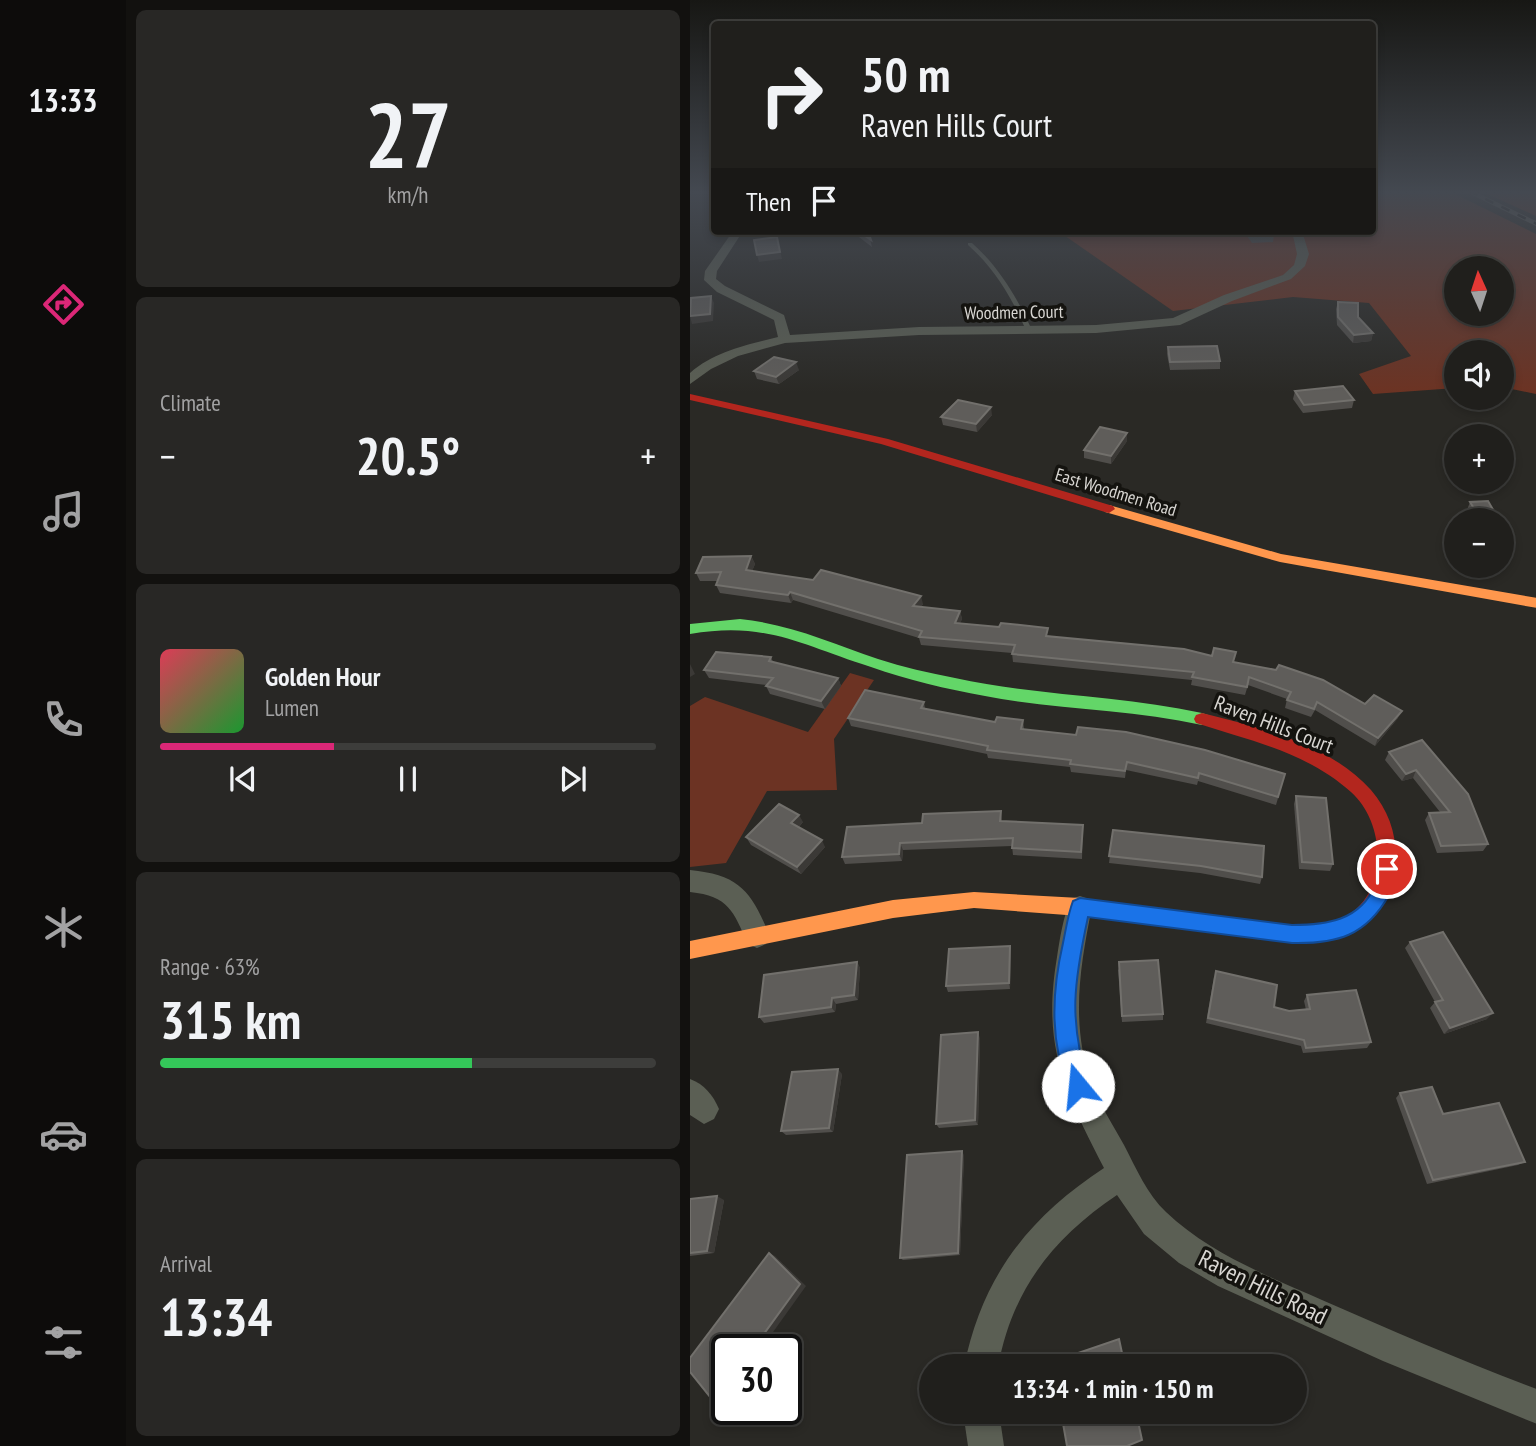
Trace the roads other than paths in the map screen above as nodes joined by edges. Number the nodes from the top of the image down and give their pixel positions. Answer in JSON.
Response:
{"nodes":[{"id":1,"x":719,"y":258,"type":"edge"},
{"id":2,"x":983,"y":258,"type":"edge"},
{"id":3,"x":1302,"y":258,"type":"edge"},
{"id":4,"x":1028,"y":328,"type":"junction"},
{"id":5,"x":785,"y":340,"type":"junction"},
{"id":6,"x":690,"y":380,"type":"edge"},
{"id":7,"x":690,"y":397,"type":"edge"},
{"id":8,"x":1536,"y":603,"type":"edge"},
{"id":9,"x":690,"y":629,"type":"edge"},
{"id":10,"x":690,"y":881,"type":"edge"},
{"id":11,"x":1080,"y":907,"type":"junction"},
{"id":12,"x":757,"y":936,"type":"junction"},
{"id":13,"x":690,"y":950,"type":"edge"},
{"id":14,"x":1123,"y":1173,"type":"junction"},
{"id":15,"x":983,"y":1354,"type":"edge"},
{"id":16,"x":1536,"y":1407,"type":"edge"},
{"id":17,"x":983,"y":1424,"type":"edge"},
{"id":18,"x":986,"y":1446,"type":"edge"}],
"edges":[{"from":1,"to":5,"type":"street"},
{"from":2,"to":4,"type":"lane"},
{"from":3,"to":4,"type":"street","name":"Woodmen Court"},
{"from":4,"to":5,"type":"street","name":"Woodmen Court"},
{"from":5,"to":6,"type":"street","name":"Woodmen Court"},
{"from":7,"to":8,"type":"street","name":"East Woodmen Road"},
{"from":9,"to":11,"type":"street","name":"Raven Hills Court"},
{"from":10,"to":12,"type":"street"},
{"from":11,"to":12,"type":"street","name":"Raven Hills Court"},
{"from":11,"to":14,"type":"street","name":"Raven Hills Road"},
{"from":12,"to":13,"type":"street","name":"Raven Hills Court"},
{"from":14,"to":15,"type":"street"},
{"from":14,"to":16,"type":"street","name":"Raven Hills Road"},
{"from":17,"to":18,"type":"street"}]}
